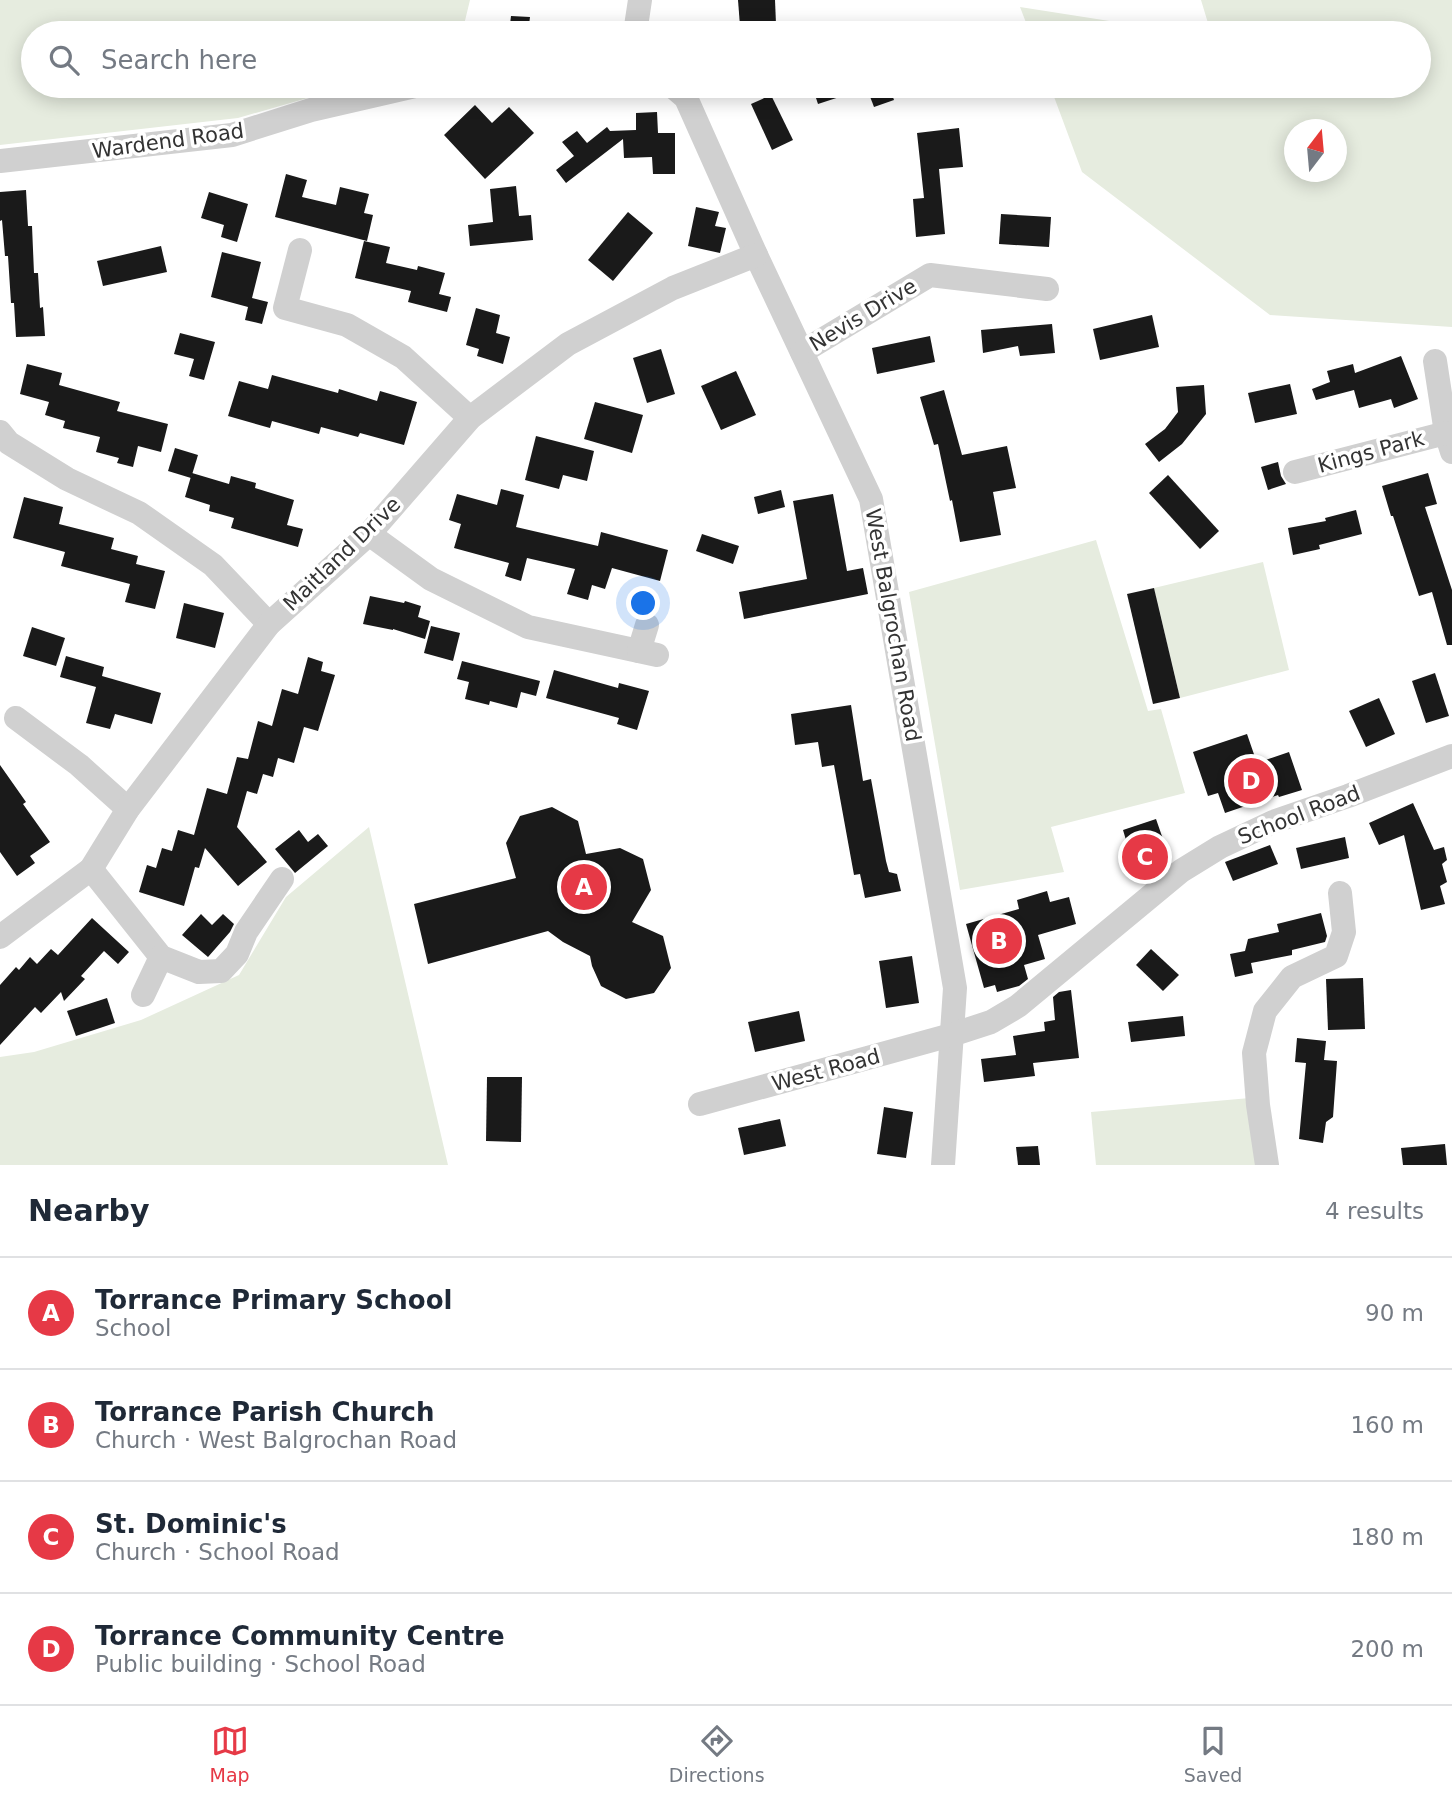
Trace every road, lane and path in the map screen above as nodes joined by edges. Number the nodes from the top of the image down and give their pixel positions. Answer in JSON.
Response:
{"nodes":[{"id":1,"x":640,"y":0,"type":"edge"},
{"id":2,"x":637,"y":21,"type":"edge"},
{"id":3,"x":363,"y":98,"type":"edge"},
{"id":4,"x":686,"y":98,"type":"edge"},
{"id":5,"x":0,"y":161,"type":"edge"},
{"id":6,"x":300,"y":250,"type":"dead end"},
{"id":7,"x":756,"y":255,"type":"junction"},
{"id":8,"x":1047,"y":289,"type":"dead end"},
{"id":9,"x":802,"y":352,"type":"junction"},
{"id":10,"x":1436,"y":361,"type":"dead end"},
{"id":11,"x":470,"y":418,"type":"junction"},
{"id":12,"x":0,"y":432,"type":"edge"},
{"id":13,"x":1449,"y":442,"type":"edge"},
{"id":14,"x":1295,"y":472,"type":"dead end"},
{"id":15,"x":369,"y":534,"type":"junction"},
{"id":16,"x":269,"y":624,"type":"junction"},
{"id":17,"x":648,"y":625,"type":"dead end"},
{"id":18,"x":16,"y":718,"type":"dead end"},
{"id":19,"x":1452,"y":756,"type":"edge"},
{"id":20,"x":128,"y":809,"type":"junction"},
{"id":21,"x":91,"y":869,"type":"junction"},
{"id":22,"x":282,"y":879,"type":"dead end"},
{"id":23,"x":1340,"y":893,"type":"dead end"},
{"id":24,"x":3,"y":929,"type":"edge"},
{"id":25,"x":161,"y":957,"type":"junction"},
{"id":26,"x":143,"y":995,"type":"dead end"},
{"id":27,"x":951,"y":1035,"type":"junction"},
{"id":28,"x":700,"y":1104,"type":"dead end"},
{"id":29,"x":943,"y":1165,"type":"edge"},
{"id":30,"x":1268,"y":1165,"type":"edge"}],
"edges":[{"from":1,"to":2,"type":"street"},
{"from":3,"to":5,"type":"street","name":"Wardend Road"},
{"from":4,"to":7,"type":"street","name":"West Balgrochan Road"},
{"from":6,"to":11,"type":"street"},
{"from":7,"to":9,"type":"street","name":"West Balgrochan Road"},
{"from":7,"to":11,"type":"street","name":"Maitland Drive"},
{"from":8,"to":9,"type":"street","name":"Nevis Drive"},
{"from":9,"to":27,"type":"street","name":"West Balgrochan Road"},
{"from":10,"to":13,"type":"street","name":"Kings Park"},
{"from":11,"to":15,"type":"street","name":"Maitland Drive"},
{"from":12,"to":16,"type":"street"},
{"from":13,"to":14,"type":"street","name":"Kings Park"},
{"from":15,"to":16,"type":"street","name":"Maitland Drive"},
{"from":15,"to":17,"type":"street"},
{"from":16,"to":20,"type":"street","name":"Maitland Drive"},
{"from":18,"to":20,"type":"street"},
{"from":19,"to":27,"type":"street","name":"School Road"},
{"from":20,"to":21,"type":"street","name":"Maitland Drive"},
{"from":21,"to":24,"type":"street","name":"Maitland Drive"},
{"from":21,"to":25,"type":"street"},
{"from":22,"to":25,"type":"street"},
{"from":23,"to":30,"type":"street"},
{"from":25,"to":26,"type":"street"},
{"from":27,"to":28,"type":"street","name":"West Road"},
{"from":27,"to":29,"type":"street","name":"West Balgrochan Road"}]}
